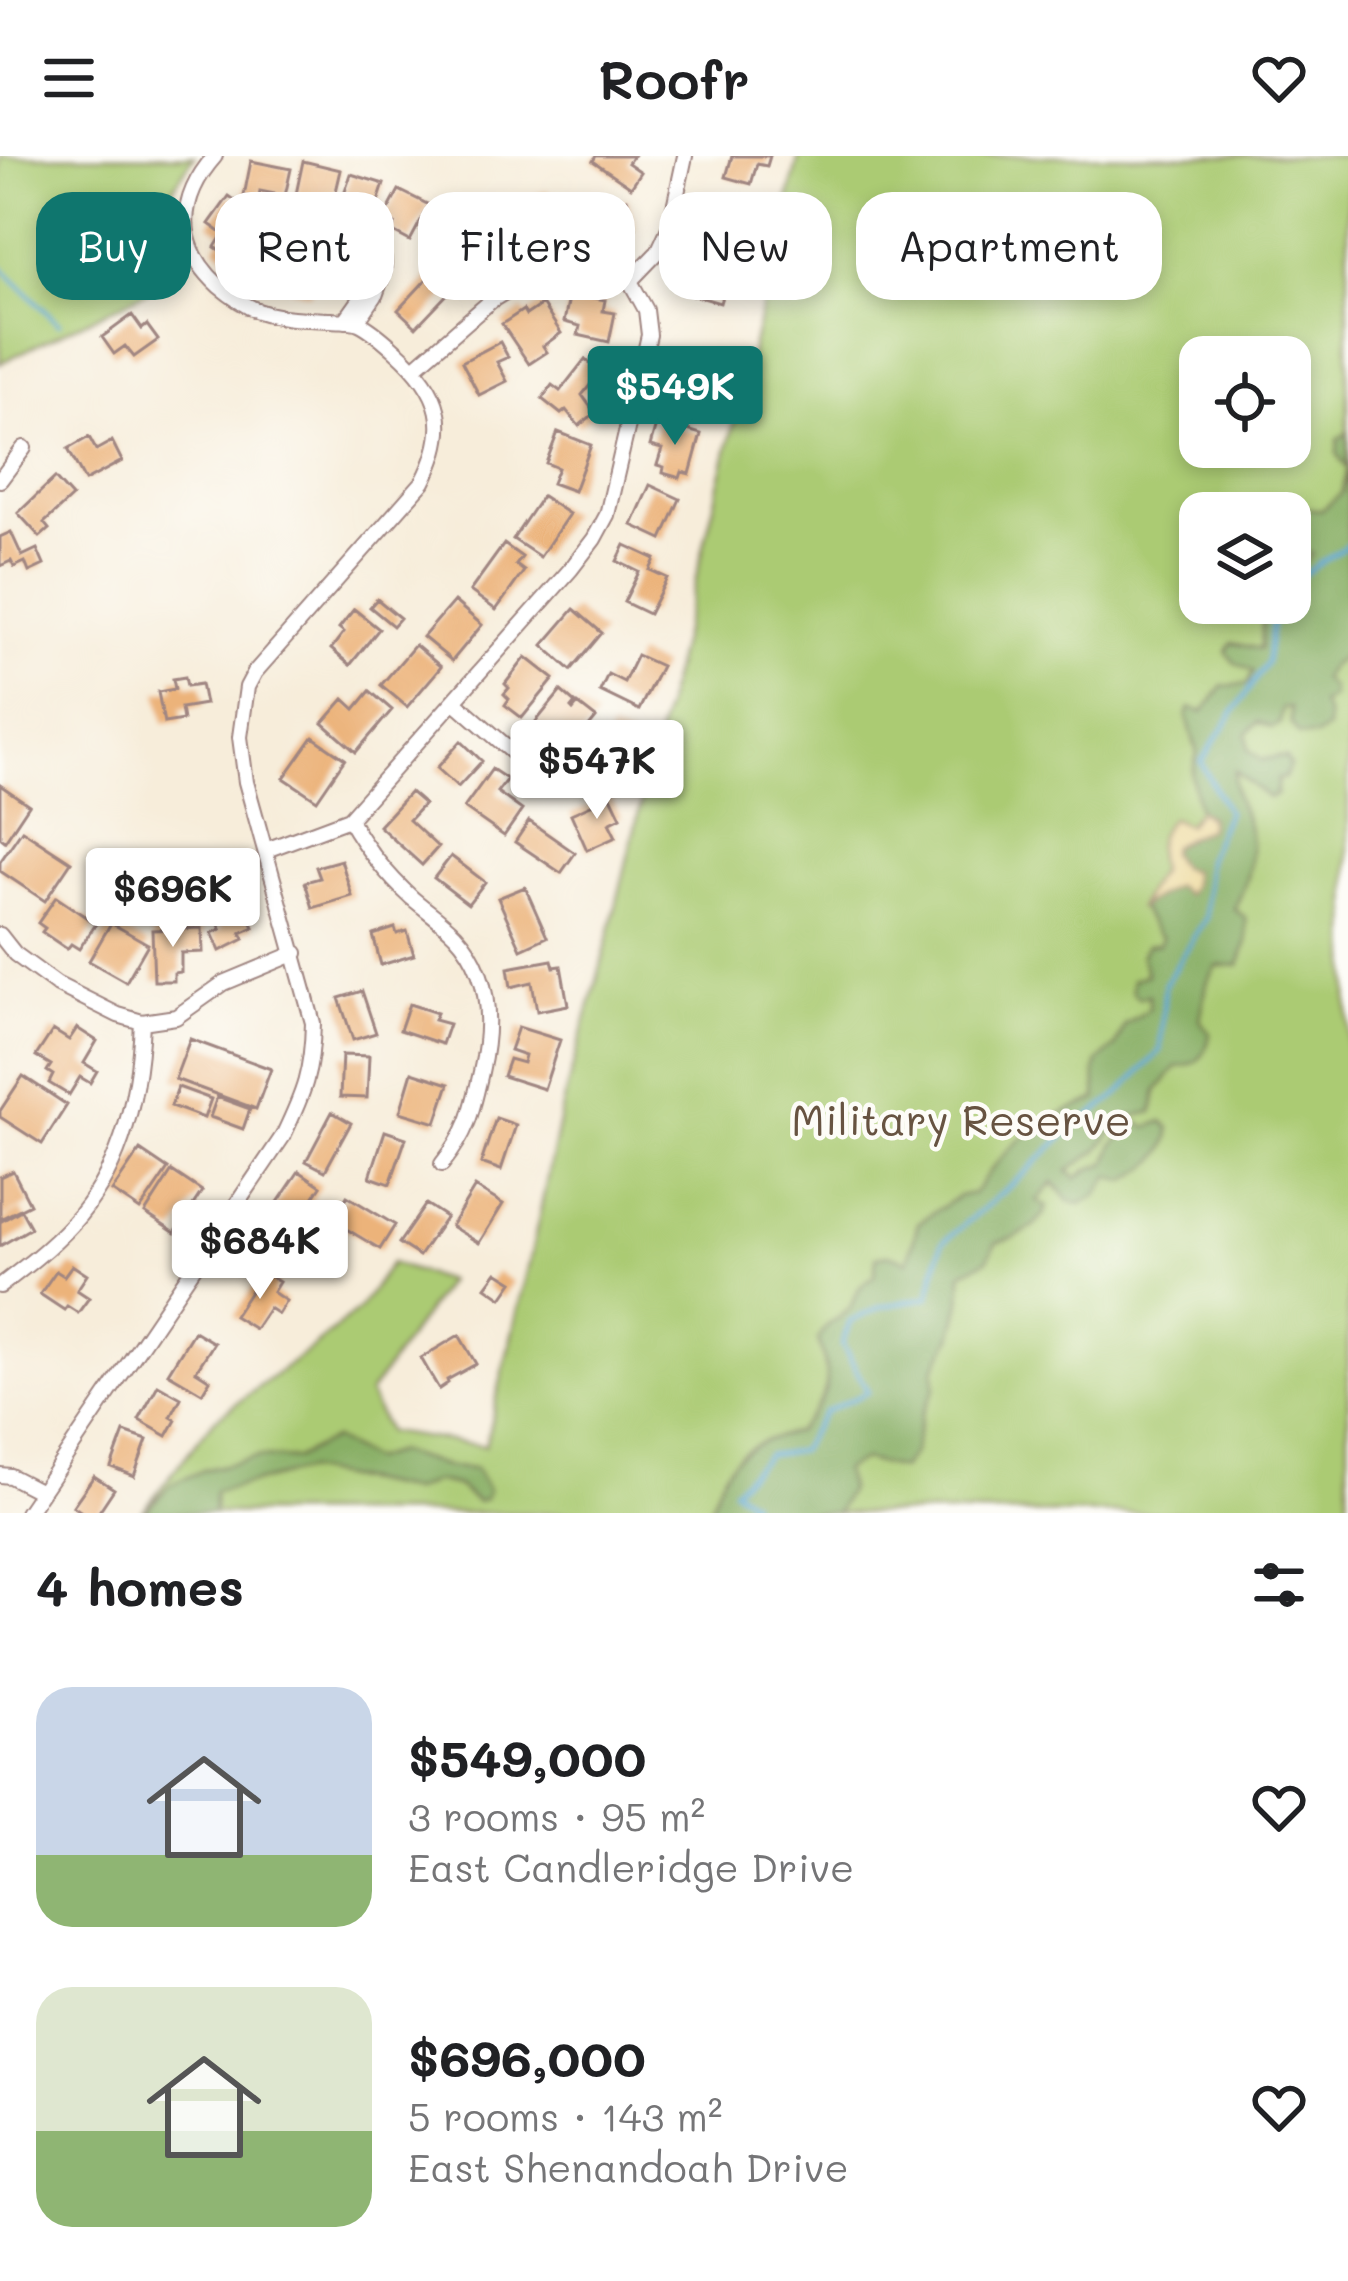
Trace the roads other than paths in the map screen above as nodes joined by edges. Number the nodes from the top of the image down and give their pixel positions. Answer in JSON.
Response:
{"nodes":[{"id":1,"x":215,"y":156,"type":"edge"},
{"id":2,"x":686,"y":156,"type":"edge"},
{"id":3,"x":635,"y":276,"type":"edge"},
{"id":4,"x":635,"y":290,"type":"edge"},
{"id":5,"x":371,"y":300,"type":"edge"},
{"id":6,"x":492,"y":300,"type":"edge"},
{"id":7,"x":351,"y":321,"type":"junction"},
{"id":8,"x":415,"y":368,"type":"junction"},
{"id":9,"x":24,"y":448,"type":"dead end"},
{"id":10,"x":0,"y":480,"type":"edge"},
{"id":11,"x":455,"y":702,"type":"junction"},
{"id":12,"x":546,"y":781,"type":"dead end"},
{"id":13,"x":350,"y":819,"type":"junction"},
{"id":14,"x":266,"y":850,"type":"junction"},
{"id":15,"x":0,"y":935,"type":"edge"},
{"id":16,"x":296,"y":953,"type":"junction"},
{"id":17,"x":142,"y":1022,"type":"junction"},
{"id":18,"x":442,"y":1164,"type":"dead end"},
{"id":19,"x":0,"y":1286,"type":"edge"},
{"id":20,"x":0,"y":1475,"type":"edge"},
{"id":21,"x":39,"y":1491,"type":"junction"},
{"id":22,"x":27,"y":1513,"type":"edge"}],
"edges":[{"from":1,"to":7,"type":"street"},
{"from":2,"to":3,"type":"street"},
{"from":4,"to":11,"type":"street"},
{"from":5,"to":7,"type":"street"},
{"from":6,"to":8,"type":"street"},
{"from":7,"to":8,"type":"street"},
{"from":8,"to":14,"type":"street"},
{"from":9,"to":10,"type":"street"},
{"from":11,"to":12,"type":"street"},
{"from":11,"to":13,"type":"street"},
{"from":13,"to":14,"type":"street"},
{"from":13,"to":18,"type":"street"},
{"from":14,"to":16,"type":"street"},
{"from":15,"to":17,"type":"street"},
{"from":16,"to":17,"type":"street"},
{"from":16,"to":21,"type":"street"},
{"from":17,"to":19,"type":"street"},
{"from":20,"to":21,"type":"street"},
{"from":21,"to":22,"type":"street"}]}
